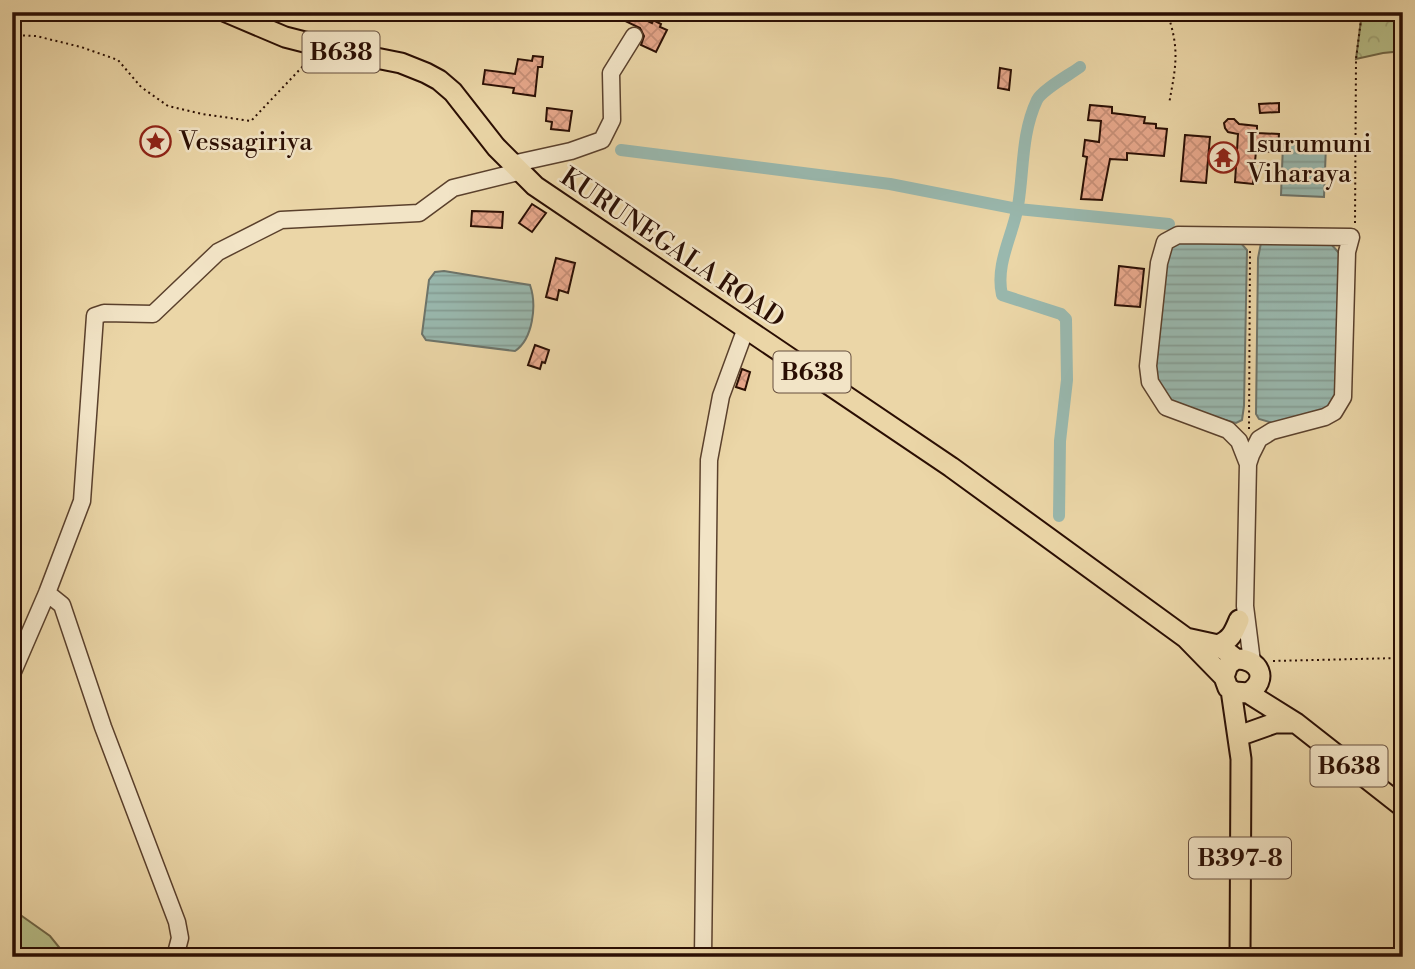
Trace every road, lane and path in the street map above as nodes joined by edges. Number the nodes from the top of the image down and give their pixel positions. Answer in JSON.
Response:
{"nodes":[{"id":1,"x":226,"y":12,"type":"edge"},
{"id":2,"x":1167,"y":12,"type":"edge"},
{"id":3,"x":1362,"y":12,"type":"edge"},
{"id":4,"x":12,"y":35,"type":"edge"},
{"id":5,"x":634,"y":36,"type":"dead end"},
{"id":6,"x":336,"y":50,"type":"junction"},
{"id":7,"x":1169,"y":104,"type":"dead end"},
{"id":8,"x":515,"y":168,"type":"junction"},
{"id":9,"x":1355,"y":231,"type":"dead end"},
{"id":10,"x":1251,"y":236,"type":"junction"},
{"id":11,"x":746,"y":328,"type":"junction"},
{"id":12,"x":1228,"y":430,"type":"junction"},
{"id":13,"x":1250,"y":431,"type":"junction"},
{"id":14,"x":1272,"y":431,"type":"junction"},
{"id":15,"x":1248,"y":464,"type":"junction"},
{"id":16,"x":47,"y":593,"type":"junction"},
{"id":17,"x":1242,"y":612,"type":"junction"},
{"id":18,"x":1186,"y":638,"type":"junction"},
{"id":19,"x":1218,"y":645,"type":"junction"},
{"id":20,"x":1403,"y":653,"type":"edge"},
{"id":21,"x":1249,"y":665,"type":"junction"},
{"id":22,"x":12,"y":674,"type":"edge"},
{"id":23,"x":1234,"y":687,"type":"junction"},
{"id":24,"x":1296,"y":723,"type":"junction"},
{"id":25,"x":1247,"y":733,"type":"junction"},
{"id":26,"x":1241,"y":759,"type":"junction"},
{"id":27,"x":1403,"y":807,"type":"edge"},
{"id":28,"x":175,"y":957,"type":"edge"},
{"id":29,"x":703,"y":957,"type":"edge"},
{"id":30,"x":1240,"y":957,"type":"edge"}],
"edges":[{"from":1,"to":6,"type":"main road","name":"KURUNEGALA ROAD","number":"B638"},
{"from":2,"to":7,"type":"path"},
{"from":3,"to":9,"type":"path"},
{"from":4,"to":6,"type":"path"},
{"from":5,"to":8,"type":"street"},
{"from":6,"to":8,"type":"main road","name":"KURUNEGALA ROAD","number":"B638"},
{"from":8,"to":11,"type":"main road","name":"KURUNEGALA ROAD","number":"B638"},
{"from":8,"to":16,"type":"street"},
{"from":10,"to":12,"type":"street"},
{"from":10,"to":13,"type":"path"},
{"from":10,"to":14,"type":"street"},
{"from":11,"to":18,"type":"main road","name":"KURUNEGALA ROAD","number":"B638"},
{"from":11,"to":29,"type":"street"},
{"from":12,"to":13,"type":"street"},
{"from":12,"to":15,"type":"street"},
{"from":13,"to":14,"type":"street"},
{"from":14,"to":15,"type":"street"},
{"from":15,"to":17,"type":"street"},
{"from":16,"to":22,"type":"street"},
{"from":16,"to":28,"type":"street"},
{"from":17,"to":19,"type":"main road"},
{"from":17,"to":21,"type":"street"},
{"from":18,"to":19,"type":"main road","name":"KURUNEGALA ROAD","number":"B638"},
{"from":18,"to":23,"type":"main road","name":"KURUNEGALA ROAD","number":"B638"},
{"from":19,"to":21,"type":"main road","name":"KURUNEGALA ROAD","number":"B638"},
{"from":20,"to":21,"type":"path"},
{"from":21,"to":23,"type":"main road"},
{"from":21,"to":23,"type":"main road"},
{"from":21,"to":24,"type":"main road","name":"KURUNEGALA ROAD","number":"B638"},
{"from":23,"to":24,"type":"main road","name":"KURUNEGALA ROAD","number":"B638"},
{"from":23,"to":25,"type":"main road"},
{"from":23,"to":26,"type":"main road"},
{"from":24,"to":25,"type":"main road"},
{"from":24,"to":27,"type":"main road","name":"KURUNEGALA ROAD","number":"B638"},
{"from":25,"to":26,"type":"main road"},
{"from":26,"to":30,"type":"main road","number":"B397-8"}]}
